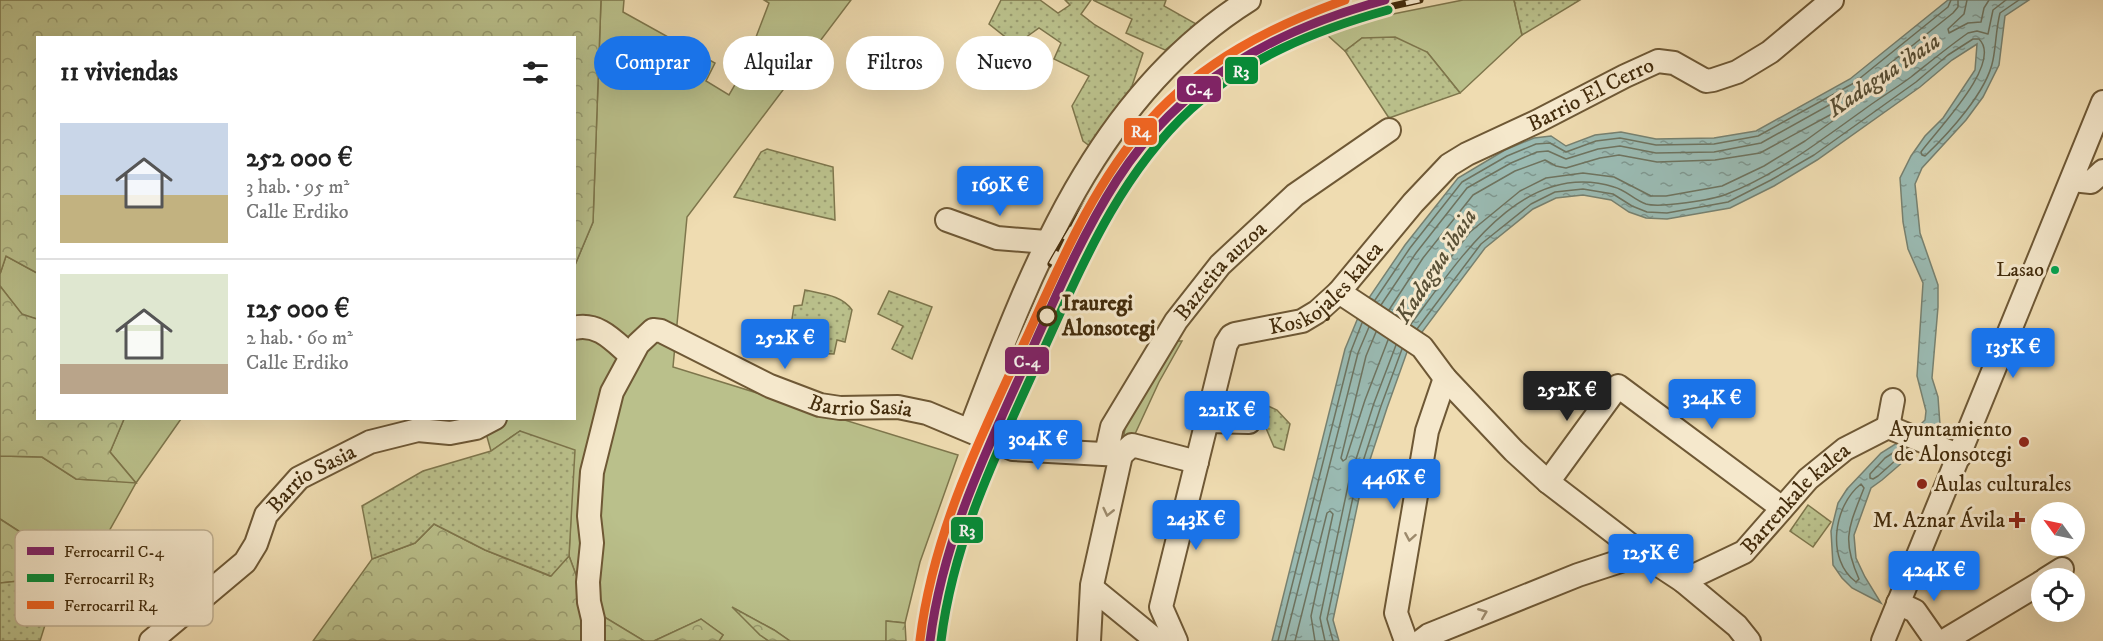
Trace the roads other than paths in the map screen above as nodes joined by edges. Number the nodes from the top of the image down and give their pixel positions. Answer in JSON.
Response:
{"nodes":[{"id":1,"x":1249,"y":0,"type":"edge"},
{"id":2,"x":1832,"y":0,"type":"edge"},
{"id":3,"x":2103,"y":102,"type":"edge"},
{"id":4,"x":1389,"y":130,"type":"dead end"},
{"id":5,"x":2098,"y":131,"type":"edge"},
{"id":6,"x":1467,"y":154,"type":"joint"},
{"id":7,"x":2103,"y":171,"type":"edge"},
{"id":8,"x":2072,"y":180,"type":"junction"},
{"id":9,"x":947,"y":220,"type":"dead end"},
{"id":10,"x":1046,"y":242,"type":"junction"},
{"id":11,"x":1347,"y":297,"type":"junction"},
{"id":12,"x":576,"y":328,"type":"edge"},
{"id":13,"x":630,"y":355,"type":"junction"},
{"id":14,"x":1445,"y":378,"type":"junction"},
{"id":15,"x":1893,"y":400,"type":"dead end"},
{"id":16,"x":1469,"y":403,"type":"junction"},
{"id":17,"x":1432,"y":417,"type":"junction"},
{"id":18,"x":491,"y":420,"type":"edge"},
{"id":19,"x":1207,"y":421,"type":"junction"},
{"id":20,"x":1249,"y":422,"type":"dead end"},
{"id":21,"x":1888,"y":427,"type":"junction"},
{"id":22,"x":970,"y":430,"type":"junction"},
{"id":23,"x":1121,"y":455,"type":"junction"},
{"id":24,"x":1960,"y":456,"type":"junction"},
{"id":25,"x":1197,"y":462,"type":"junction"},
{"id":26,"x":1548,"y":482,"type":"junction"},
{"id":27,"x":1782,"y":508,"type":"junction"},
{"id":28,"x":1613,"y":531,"type":"junction"},
{"id":29,"x":1642,"y":554,"type":"junction"},
{"id":30,"x":1604,"y":566,"type":"junction"},
{"id":31,"x":1683,"y":581,"type":"junction"},
{"id":32,"x":1092,"y":588,"type":"junction"},
{"id":33,"x":213,"y":589,"type":"edge"},
{"id":34,"x":2031,"y":589,"type":"edge"},
{"id":35,"x":1898,"y":603,"type":"junction"},
{"id":36,"x":1161,"y":607,"type":"junction"},
{"id":37,"x":169,"y":626,"type":"edge"},
{"id":38,"x":1403,"y":632,"type":"edge"},
{"id":39,"x":1149,"y":635,"type":"edge"},
{"id":40,"x":1425,"y":638,"type":"edge"},
{"id":41,"x":151,"y":641,"type":"edge"},
{"id":42,"x":593,"y":641,"type":"edge"},
{"id":43,"x":1089,"y":641,"type":"edge"},
{"id":44,"x":1176,"y":641,"type":"edge"},
{"id":45,"x":1749,"y":641,"type":"edge"},
{"id":46,"x":1883,"y":641,"type":"edge"},
{"id":47,"x":1936,"y":641,"type":"edge"},
{"id":48,"x":1944,"y":641,"type":"edge"}],
"edges":[{"from":1,"to":10,"type":"street"},
{"from":2,"to":6,"type":"street","name":"Barrio El Cerro"},
{"from":3,"to":5,"type":"street"},
{"from":4,"to":23,"type":"street","name":"Bazteita auzoa"},
{"from":5,"to":8,"type":"street"},
{"from":6,"to":11,"type":"street","name":"Koskojales kalea"},
{"from":7,"to":8,"type":"street"},
{"from":8,"to":24,"type":"street"},
{"from":9,"to":10,"type":"street"},
{"from":10,"to":22,"type":"street"},
{"from":11,"to":14,"type":"street"},
{"from":11,"to":19,"type":"street","name":"Koskojales kalea"},
{"from":12,"to":13,"type":"street"},
{"from":13,"to":22,"type":"street","name":"Barrio Sasia"},
{"from":13,"to":42,"type":"street","name":"Barrio Sasia"},
{"from":14,"to":16,"type":"street"},
{"from":14,"to":17,"type":"street"},
{"from":15,"to":21,"type":"street"},
{"from":16,"to":17,"type":"street"},
{"from":16,"to":26,"type":"street"},
{"from":17,"to":38,"type":"street","one_way":true},
{"from":18,"to":33,"type":"street","name":"Barrio Sasia"},
{"from":19,"to":20,"type":"street"},
{"from":19,"to":25,"type":"street","name":"Koskojales kalea"},
{"from":21,"to":24,"type":"street"},
{"from":21,"to":27,"type":"street","name":"Barrenkale kalea"},
{"from":22,"to":23,"type":"street"},
{"from":23,"to":25,"type":"street"},
{"from":23,"to":32,"type":"street","one_way":true},
{"from":24,"to":35,"type":"street"},
{"from":25,"to":36,"type":"street","name":"Koskojales kalea"},
{"from":26,"to":27,"type":"street"},
{"from":26,"to":28,"type":"street"},
{"from":27,"to":31,"type":"street","name":"Barrenkale kalea"},
{"from":28,"to":29,"type":"street"},
{"from":28,"to":30,"type":"street"},
{"from":29,"to":30,"type":"street"},
{"from":29,"to":31,"type":"street"},
{"from":40,"to":30,"type":"street","one_way":true},
{"from":31,"to":45,"type":"street"},
{"from":32,"to":39,"type":"street"},
{"from":32,"to":43,"type":"street"},
{"from":34,"to":48,"type":"street"},
{"from":35,"to":46,"type":"street"},
{"from":35,"to":47,"type":"street"},
{"from":36,"to":39,"type":"street"},
{"from":36,"to":44,"type":"street"},
{"from":37,"to":41,"type":"street","name":"Barrio Sasia"},
{"from":38,"to":40,"type":"street"}]}
